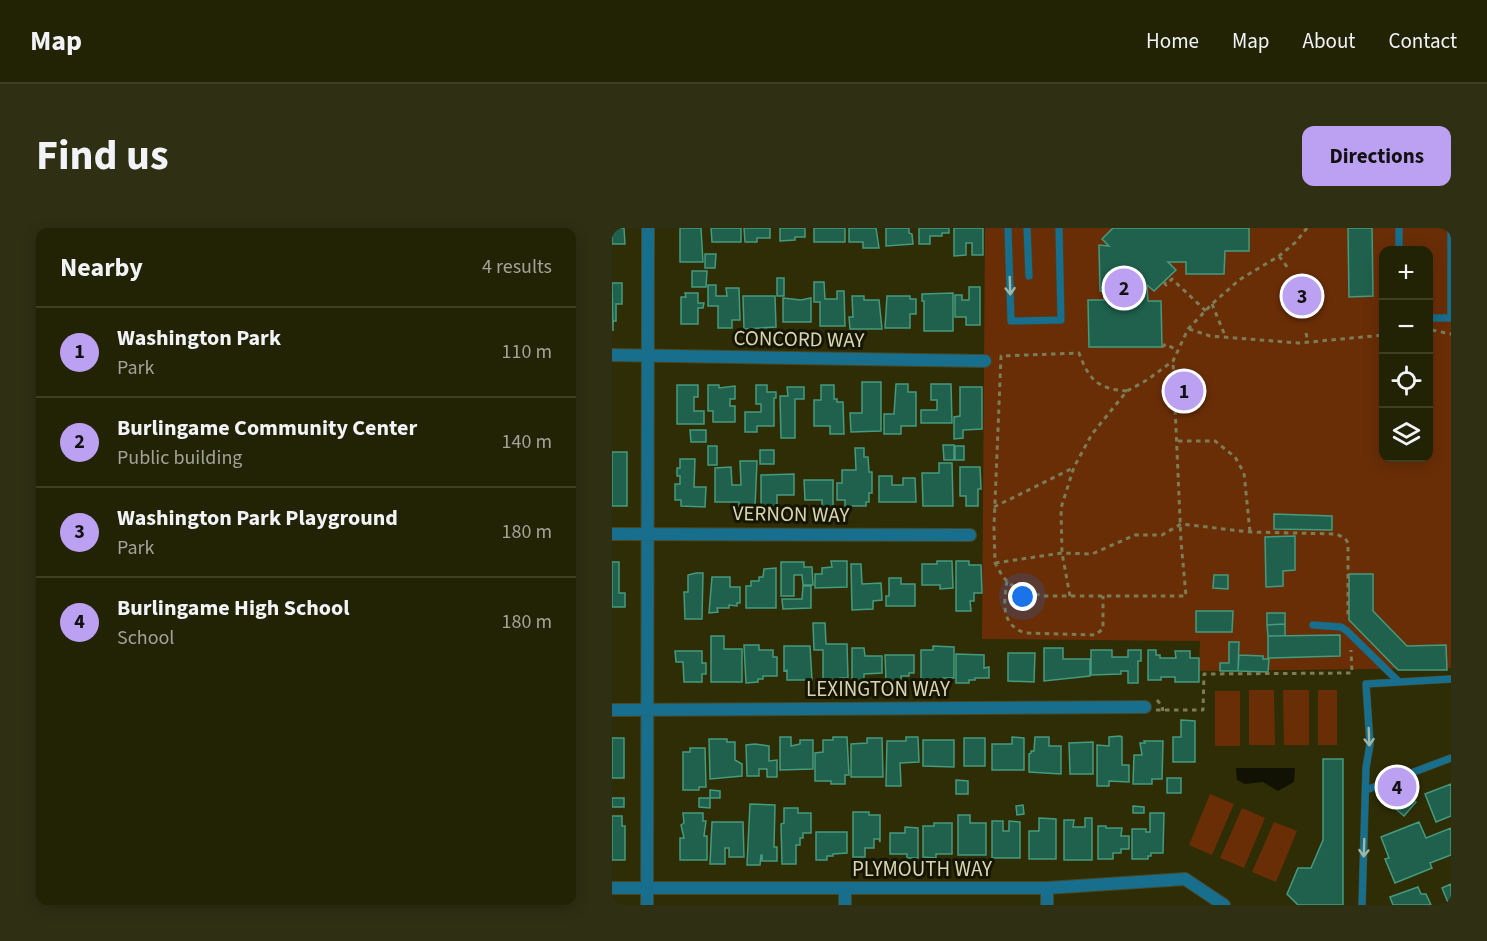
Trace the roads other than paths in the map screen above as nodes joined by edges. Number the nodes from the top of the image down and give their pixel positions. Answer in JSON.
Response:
{"nodes":[{"id":1,"x":648,"y":228,"type":"edge"},
{"id":2,"x":1008,"y":228,"type":"edge"},
{"id":3,"x":1027,"y":228,"type":"edge"},
{"id":4,"x":1059,"y":228,"type":"edge"},
{"id":5,"x":1399,"y":228,"type":"edge"},
{"id":6,"x":1451,"y":230,"type":"edge"},
{"id":7,"x":1399,"y":246,"type":"edge"},
{"id":8,"x":1029,"y":276,"type":"dead end"},
{"id":9,"x":1433,"y":318,"type":"edge"},
{"id":10,"x":612,"y":355,"type":"edge"},
{"id":11,"x":646,"y":357,"type":"junction"},
{"id":12,"x":985,"y":361,"type":"dead end"},
{"id":13,"x":648,"y":533,"type":"junction"},
{"id":14,"x":612,"y":534,"type":"edge"},
{"id":15,"x":970,"y":535,"type":"dead end"},
{"id":16,"x":1312,"y":625,"type":"dead end"},
{"id":17,"x":1451,"y":679,"type":"edge"},
{"id":18,"x":1398,"y":681,"type":"junction"},
{"id":19,"x":1145,"y":707,"type":"road end"},
{"id":20,"x":648,"y":709,"type":"junction"},
{"id":21,"x":612,"y":710,"type":"edge"},
{"id":22,"x":1451,"y":758,"type":"edge"},
{"id":23,"x":1366,"y":790,"type":"junction"},
{"id":24,"x":612,"y":888,"type":"edge"},
{"id":25,"x":647,"y":888,"type":"junction"},
{"id":26,"x":1047,"y":888,"type":"junction"},
{"id":27,"x":845,"y":889,"type":"junction"},
{"id":28,"x":647,"y":905,"type":"edge"},
{"id":29,"x":845,"y":905,"type":"edge"},
{"id":30,"x":1047,"y":905,"type":"edge"},
{"id":31,"x":1224,"y":905,"type":"edge"},
{"id":32,"x":1362,"y":905,"type":"edge"}],
"edges":[{"from":1,"to":11,"type":"street"},
{"from":2,"to":4,"type":"lane","one_way":true},
{"from":3,"to":8,"type":"lane"},
{"from":5,"to":7,"type":"lane"},
{"from":6,"to":9,"type":"lane"},
{"from":10,"to":11,"type":"street","name":"CONCORD WAY"},
{"from":11,"to":12,"type":"street","name":"CONCORD WAY"},
{"from":11,"to":13,"type":"street"},
{"from":13,"to":14,"type":"street","name":"VERNON WAY"},
{"from":13,"to":15,"type":"street","name":"VERNON WAY"},
{"from":13,"to":20,"type":"street"},
{"from":16,"to":18,"type":"lane"},
{"from":17,"to":18,"type":"lane"},
{"from":18,"to":23,"type":"lane","one_way":true},
{"from":19,"to":20,"type":"street","name":"LEXINGTON WAY"},
{"from":20,"to":21,"type":"street","name":"LEXINGTON WAY"},
{"from":20,"to":25,"type":"street"},
{"from":22,"to":23,"type":"lane"},
{"from":23,"to":32,"type":"lane","one_way":true},
{"from":24,"to":25,"type":"street","name":"PLYMOUTH WAY"},
{"from":25,"to":27,"type":"street","name":"PLYMOUTH WAY"},
{"from":25,"to":28,"type":"street"},
{"from":26,"to":27,"type":"street","name":"PLYMOUTH WAY"},
{"from":26,"to":30,"type":"street"},
{"from":26,"to":31,"type":"street","name":"PLYMOUTH WAY"},
{"from":27,"to":29,"type":"street"}]}
